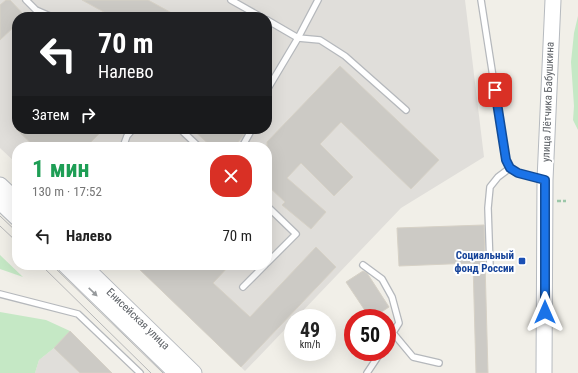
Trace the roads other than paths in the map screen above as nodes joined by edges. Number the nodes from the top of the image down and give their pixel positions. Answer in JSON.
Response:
{"nodes":[{"id":1,"x":26,"y":0,"type":"edge"},
{"id":2,"x":231,"y":0,"type":"edge"},
{"id":3,"x":318,"y":0,"type":"edge"},
{"id":4,"x":481,"y":0,"type":"edge"},
{"id":5,"x":553,"y":0,"type":"edge"},
{"id":6,"x":41,"y":12,"type":"edge"},
{"id":7,"x":252,"y":12,"type":"edge"},
{"id":8,"x":272,"y":23,"type":"edge"},
{"id":9,"x":298,"y":38,"type":"junction"},
{"id":10,"x":272,"y":82,"type":"edge"},
{"id":11,"x":406,"y":110,"type":"dead end"},
{"id":12,"x":186,"y":134,"type":"edge"},
{"id":13,"x":194,"y":142,"type":"edge"},
{"id":14,"x":510,"y":168,"type":"junction"},
{"id":15,"x":545,"y":180,"type":"junction"},
{"id":16,"x":0,"y":185,"type":"edge"},
{"id":17,"x":12,"y":196,"type":"edge"},
{"id":18,"x":0,"y":202,"type":"edge"},
{"id":19,"x":272,"y":211,"type":"edge"},
{"id":20,"x":12,"y":213,"type":"edge"},
{"id":21,"x":272,"y":258,"type":"edge"},
{"id":22,"x":363,"y":265,"type":"dead end"},
{"id":23,"x":490,"y":267,"type":"dead end"},
{"id":24,"x":70,"y":270,"type":"edge"},
{"id":25,"x":88,"y":270,"type":"edge"},
{"id":26,"x":260,"y":270,"type":"edge"},
{"id":27,"x":243,"y":287,"type":"dead end"},
{"id":28,"x":0,"y":294,"type":"edge"},
{"id":29,"x":395,"y":309,"type":"edge"},
{"id":30,"x":396,"y":311,"type":"edge"},
{"id":31,"x":396,"y":328,"type":"edge"},
{"id":32,"x":396,"y":337,"type":"edge"},
{"id":33,"x":375,"y":361,"type":"edge"},
{"id":34,"x":439,"y":364,"type":"dead end"},
{"id":35,"x":140,"y":373,"type":"edge"},
{"id":36,"x":176,"y":373,"type":"edge"},
{"id":37,"x":194,"y":373,"type":"edge"},
{"id":38,"x":367,"y":373,"type":"edge"},
{"id":39,"x":544,"y":373,"type":"edge"}],
"edges":[{"from":1,"to":6,"type":"lane"},
{"from":2,"to":7,"type":"lane"},
{"from":3,"to":9,"type":"lane"},
{"from":4,"to":14,"type":"lane"},
{"from":5,"to":15,"type":"main road","name":"улица Лётчика Бабушкина"},
{"from":8,"to":9,"type":"lane"},
{"from":9,"to":10,"type":"lane"},
{"from":9,"to":11,"type":"lane"},
{"from":12,"to":13,"type":"lane"},
{"from":14,"to":15,"type":"lane"},
{"from":14,"to":23,"type":"lane"},
{"from":15,"to":39,"type":"main road","name":"улица Лётчика Бабушкина"},
{"from":16,"to":17,"type":"main road"},
{"from":18,"to":20,"type":"main road"},
{"from":19,"to":21,"type":"lane"},
{"from":22,"to":29,"type":"lane"},
{"from":24,"to":36,"type":"main road","name":"Енисейская улица","one_way":true},
{"from":25,"to":37,"type":"main road","name":"Енисейская улица"},
{"from":26,"to":27,"type":"lane"},
{"from":28,"to":35,"type":"lane"},
{"from":30,"to":31,"type":"lane"},
{"from":32,"to":34,"type":"lane"},
{"from":33,"to":38,"type":"lane"}]}
